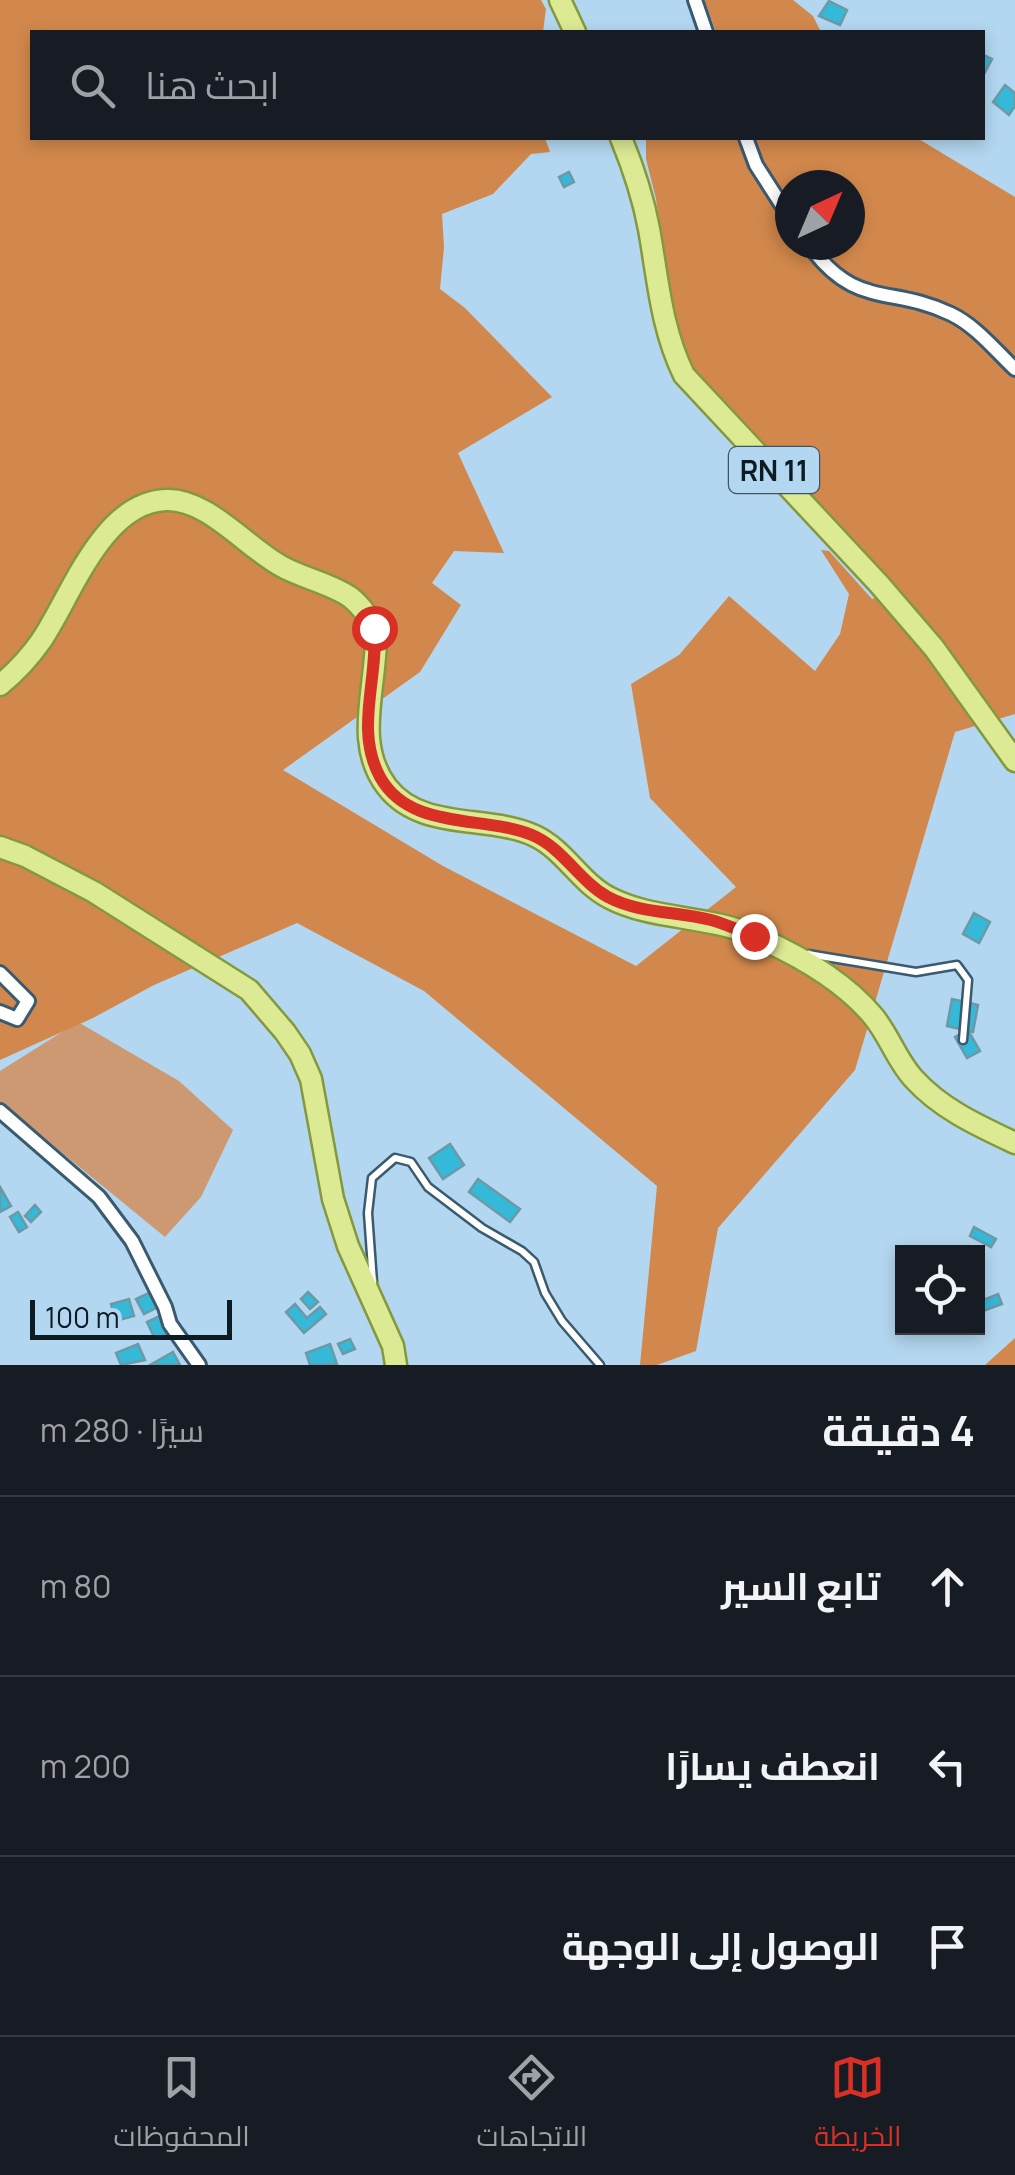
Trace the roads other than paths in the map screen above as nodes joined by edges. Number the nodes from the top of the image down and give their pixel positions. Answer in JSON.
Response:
{"nodes":[{"id":1,"x":560,"y":0,"type":"edge"},
{"id":2,"x":694,"y":0,"type":"edge"},
{"id":3,"x":574,"y":30,"type":"edge"},
{"id":4,"x":705,"y":30,"type":"edge"},
{"id":5,"x":622,"y":140,"type":"edge"},
{"id":6,"x":747,"y":140,"type":"edge"},
{"id":7,"x":775,"y":195,"type":"edge"},
{"id":8,"x":823,"y":260,"type":"edge"},
{"id":9,"x":1015,"y":370,"type":"edge"},
{"id":10,"x":0,"y":685,"type":"edge"},
{"id":11,"x":1015,"y":760,"type":"edge"},
{"id":12,"x":0,"y":847,"type":"edge"},
{"id":13,"x":782,"y":950,"type":"junction"},
{"id":14,"x":0,"y":973,"type":"edge"},
{"id":15,"x":0,"y":1012,"type":"edge"},
{"id":16,"x":963,"y":1040,"type":"dead end"},
{"id":17,"x":0,"y":1111,"type":"edge"},
{"id":18,"x":1015,"y":1142,"type":"edge"},
{"id":19,"x":375,"y":1303,"type":"junction"},
{"id":20,"x":199,"y":1365,"type":"edge"},
{"id":21,"x":396,"y":1365,"type":"edge"},
{"id":22,"x":600,"y":1365,"type":"edge"}],
"edges":[{"from":1,"to":3,"type":"main road"},
{"from":2,"to":4,"type":"street"},
{"from":5,"to":11,"type":"main road","number":"RN 11"},
{"from":6,"to":7,"type":"street"},
{"from":8,"to":9,"type":"street"},
{"from":10,"to":13,"type":"main road"},
{"from":12,"to":19,"type":"main road"},
{"from":13,"to":16,"type":"lane"},
{"from":13,"to":18,"type":"main road"},
{"from":14,"to":15,"type":"street"},
{"from":17,"to":20,"type":"street"},
{"from":19,"to":21,"type":"main road"},
{"from":19,"to":22,"type":"lane"}]}
